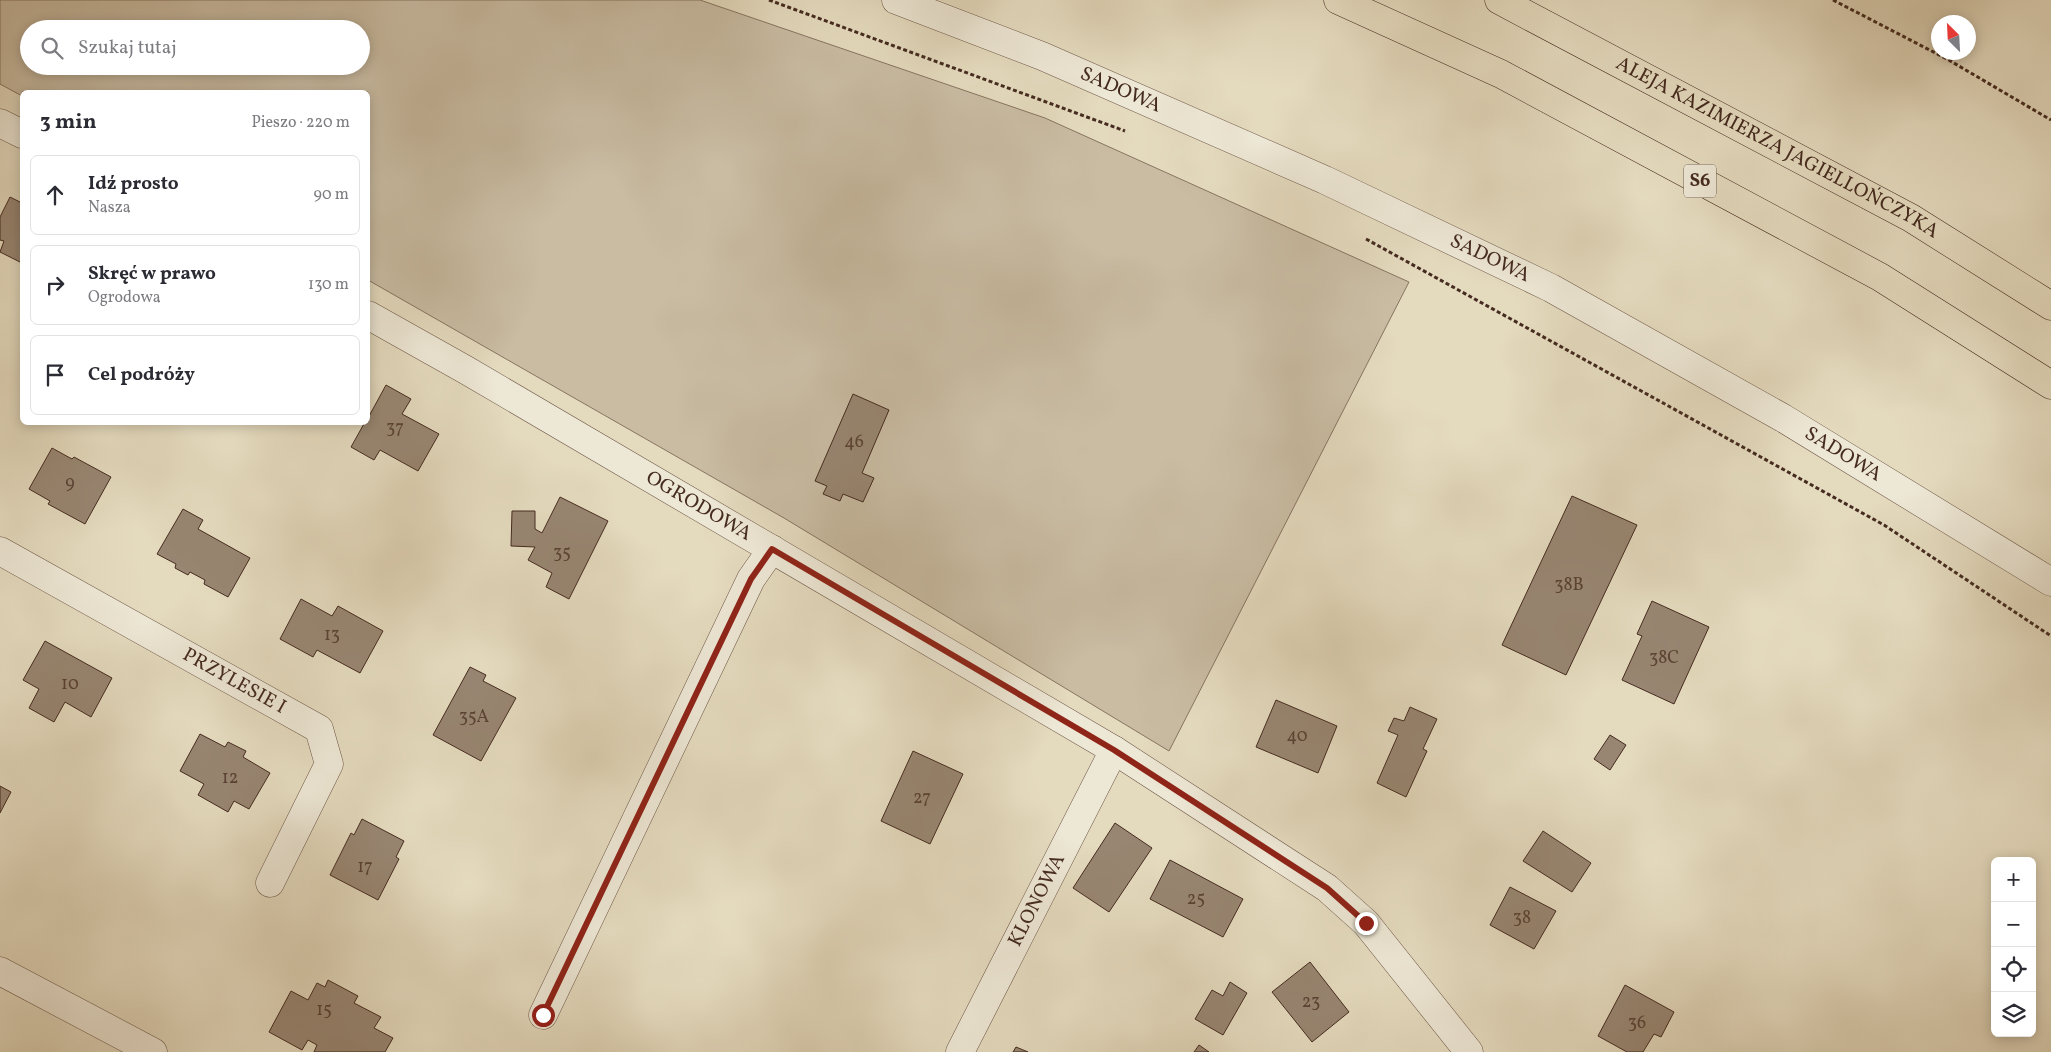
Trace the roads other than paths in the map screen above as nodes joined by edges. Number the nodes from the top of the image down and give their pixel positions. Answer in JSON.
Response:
{"nodes":[{"id":1,"x":896,"y":0,"type":"edge"},
{"id":2,"x":1338,"y":0,"type":"edge"},
{"id":3,"x":1499,"y":0,"type":"edge"},
{"id":4,"x":0,"y":123,"type":"edge"},
{"id":5,"x":20,"y":133,"type":"edge"},
{"id":6,"x":2051,"y":306,"type":"edge"},
{"id":7,"x":370,"y":316,"type":"edge"},
{"id":8,"x":2051,"y":385,"type":"edge"},
{"id":9,"x":772,"y":549,"type":"junction"},
{"id":10,"x":0,"y":551,"type":"edge"},
{"id":11,"x":2051,"y":582,"type":"edge"},
{"id":12,"x":1114,"y":750,"type":"junction"},
{"id":13,"x":270,"y":883,"type":"dead end"},
{"id":14,"x":0,"y":971,"type":"edge"},
{"id":15,"x":543,"y":1015,"type":"dead end"},
{"id":16,"x":153,"y":1052,"type":"edge"},
{"id":17,"x":960,"y":1052,"type":"edge"},
{"id":18,"x":1469,"y":1052,"type":"edge"}],
"edges":[{"from":1,"to":11,"type":"street","name":"SADOWA"},
{"from":2,"to":8,"type":"highway","number":"S6"},
{"from":3,"to":6,"type":"highway","name":"ALEJA KAZIMIERZA JAGIELLOŃCZYKA"},
{"from":4,"to":5,"type":"street"},
{"from":7,"to":9,"type":"street","name":"OGRODOWA"},
{"from":9,"to":12,"type":"street","name":"OGRODOWA"},
{"from":9,"to":15,"type":"street"},
{"from":10,"to":13,"type":"street","name":"PRZYLESIE I"},
{"from":12,"to":17,"type":"street","name":"KLONOWA"},
{"from":12,"to":18,"type":"street","name":"OGRODOWA"},
{"from":14,"to":16,"type":"street"}]}
